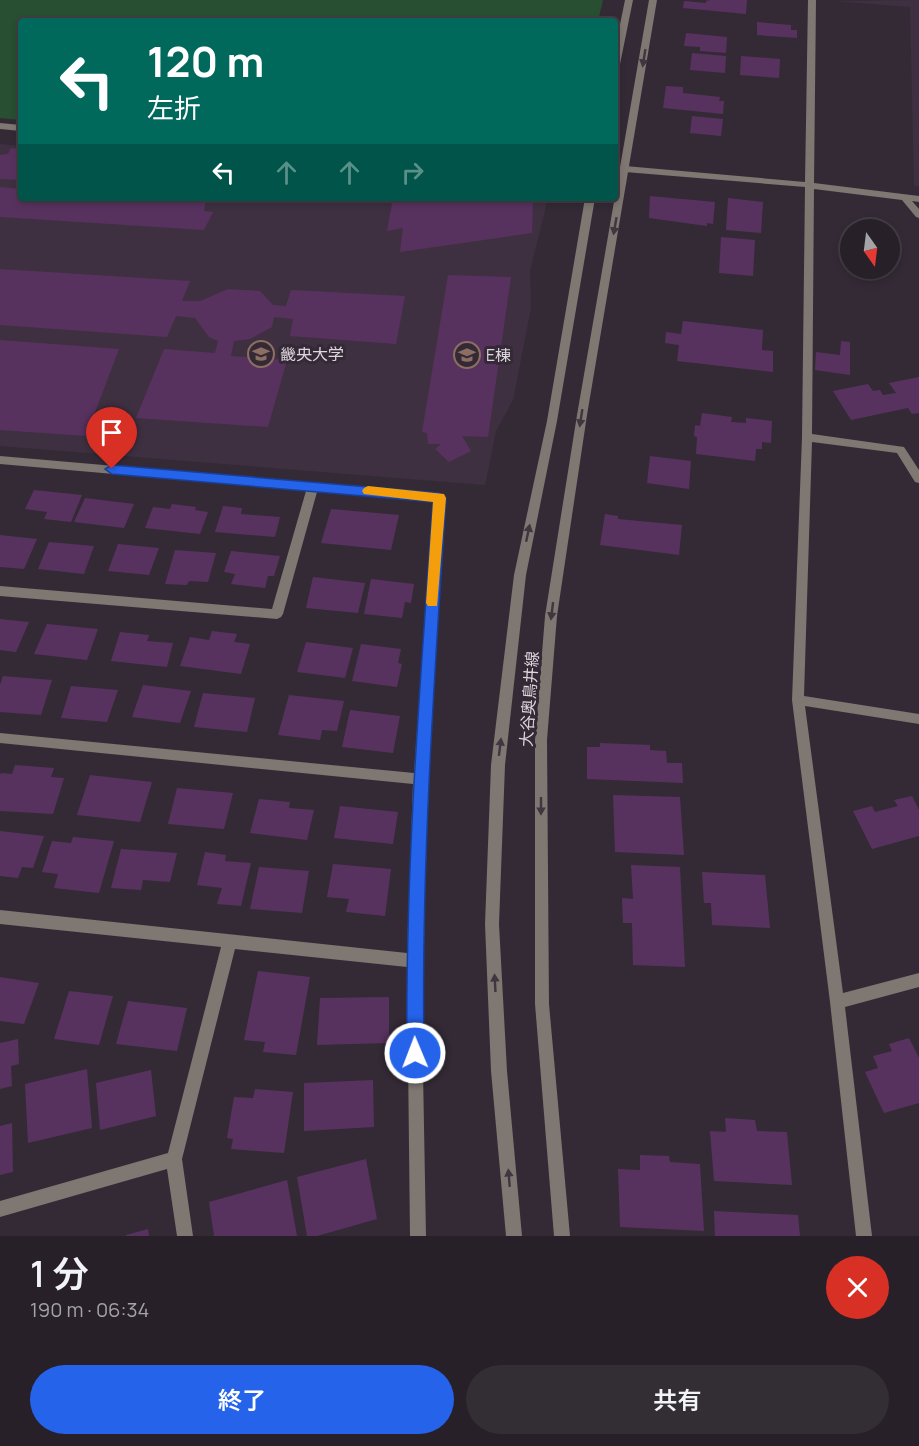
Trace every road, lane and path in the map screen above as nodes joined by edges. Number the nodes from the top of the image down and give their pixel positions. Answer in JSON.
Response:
{"nodes":[{"id":1,"x":629,"y":0,"type":"edge"},
{"id":2,"x":653,"y":0,"type":"edge"},
{"id":3,"x":812,"y":0,"type":"edge"},
{"id":4,"x":618,"y":54,"type":"edge"},
{"id":5,"x":0,"y":126,"type":"edge"},
{"id":6,"x":18,"y":128,"type":"edge"},
{"id":7,"x":620,"y":168,"type":"edge"},
{"id":8,"x":808,"y":185,"type":"junction"},
{"id":9,"x":905,"y":198,"type":"junction"},
{"id":10,"x":919,"y":199,"type":"edge"},
{"id":11,"x":589,"y":201,"type":"edge"},
{"id":12,"x":615,"y":201,"type":"edge"},
{"id":13,"x":919,"y":215,"type":"edge"},
{"id":14,"x":807,"y":437,"type":"junction"},
{"id":15,"x":0,"y":460,"type":"edge"},
{"id":16,"x":919,"y":479,"type":"edge"},
{"id":17,"x":313,"y":486,"type":"junction"},
{"id":18,"x":0,"y":591,"type":"edge"},
{"id":19,"x":798,"y":700,"type":"junction"},
{"id":20,"x":919,"y":719,"type":"edge"},
{"id":21,"x":0,"y":738,"type":"edge"},
{"id":22,"x":420,"y":778,"type":"junction"},
{"id":23,"x":0,"y":917,"type":"edge"},
{"id":24,"x":230,"y":942,"type":"junction"},
{"id":25,"x":414,"y":961,"type":"junction"},
{"id":26,"x":919,"y":980,"type":"edge"},
{"id":27,"x":837,"y":1002,"type":"junction"},
{"id":28,"x":174,"y":1159,"type":"junction"},
{"id":29,"x":0,"y":1209,"type":"edge"},
{"id":30,"x":185,"y":1236,"type":"edge"},
{"id":31,"x":418,"y":1236,"type":"edge"},
{"id":32,"x":514,"y":1236,"type":"edge"},
{"id":33,"x":562,"y":1236,"type":"edge"},
{"id":34,"x":864,"y":1236,"type":"edge"}],
"edges":[{"from":1,"to":4,"type":"street"},
{"from":2,"to":7,"type":"street","name":"大谷奥鳥井線","one_way":true},
{"from":3,"to":8,"type":"street"},
{"from":5,"to":6,"type":"street"},
{"from":7,"to":8,"type":"street"},
{"from":8,"to":9,"type":"street"},
{"from":8,"to":14,"type":"street"},
{"from":9,"to":10,"type":"street"},
{"from":9,"to":13,"type":"street"},
{"from":32,"to":11,"type":"street","name":"大谷奥鳥井線","one_way":true},
{"from":12,"to":33,"type":"street","name":"大谷奥鳥井線","one_way":true},
{"from":14,"to":16,"type":"street"},
{"from":14,"to":19,"type":"street"},
{"from":15,"to":17,"type":"street"},
{"from":17,"to":18,"type":"street"},
{"from":17,"to":22,"type":"street"},
{"from":19,"to":20,"type":"street"},
{"from":19,"to":27,"type":"street"},
{"from":21,"to":22,"type":"street"},
{"from":22,"to":25,"type":"street"},
{"from":23,"to":24,"type":"street"},
{"from":24,"to":25,"type":"street"},
{"from":24,"to":28,"type":"street"},
{"from":25,"to":31,"type":"street"},
{"from":26,"to":27,"type":"street"},
{"from":27,"to":34,"type":"street"},
{"from":28,"to":29,"type":"street"},
{"from":28,"to":30,"type":"street"}]}
